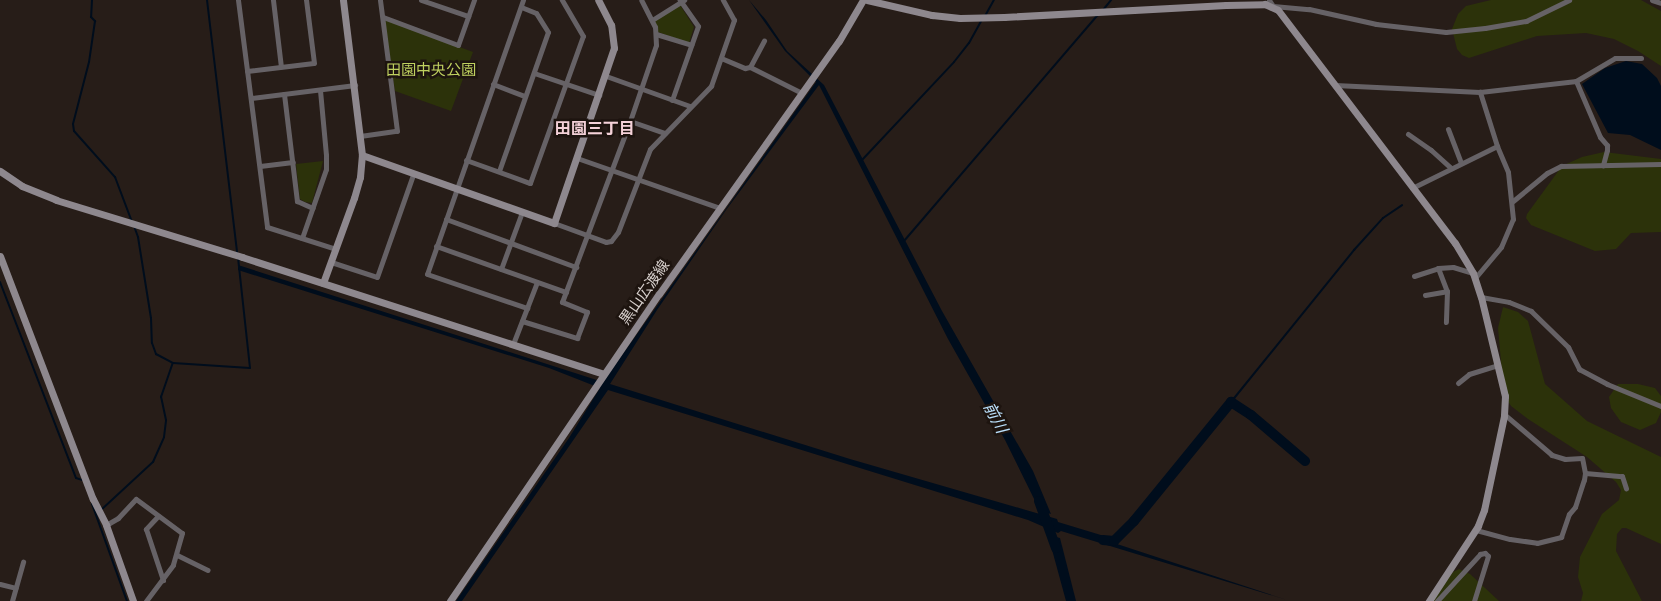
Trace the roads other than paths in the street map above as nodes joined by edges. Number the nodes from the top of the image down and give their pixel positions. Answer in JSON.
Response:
{"nodes":[{"id":1,"x":238,"y":0,"type":"edge"},
{"id":2,"x":272,"y":0,"type":"edge"},
{"id":3,"x":306,"y":0,"type":"edge"},
{"id":4,"x":343,"y":0,"type":"edge"},
{"id":5,"x":380,"y":0,"type":"edge"},
{"id":6,"x":421,"y":0,"type":"edge"},
{"id":7,"x":474,"y":0,"type":"edge"},
{"id":8,"x":523,"y":0,"type":"edge"},
{"id":9,"x":562,"y":0,"type":"edge"},
{"id":10,"x":598,"y":0,"type":"edge"},
{"id":11,"x":640,"y":0,"type":"edge"},
{"id":12,"x":723,"y":0,"type":"edge"},
{"id":13,"x":865,"y":0,"type":"edge"},
{"id":14,"x":1569,"y":0,"type":"edge"},
{"id":15,"x":1652,"y":0,"type":"edge"},
{"id":16,"x":682,"y":1,"type":"edge"},
{"id":17,"x":1271,"y":3,"type":"edge"},
{"id":18,"x":1661,"y":3,"type":"edge"},
{"id":19,"x":520,"y":6,"type":"junction"},
{"id":20,"x":468,"y":16,"type":"junction"},
{"id":21,"x":383,"y":17,"type":"junction"},
{"id":22,"x":652,"y":20,"type":"junction"},
{"id":23,"x":656,"y":34,"type":"junction"},
{"id":24,"x":764,"y":41,"type":"dead end"},
{"id":25,"x":691,"y":45,"type":"junction"},
{"id":26,"x":721,"y":58,"type":"junction"},
{"id":27,"x":1641,"y":58,"type":"dead end"},
{"id":28,"x":281,"y":67,"type":"junction"},
{"id":29,"x":750,"y":67,"type":"junction"},
{"id":30,"x":247,"y":72,"type":"junction"},
{"id":31,"x":534,"y":73,"type":"junction"},
{"id":32,"x":606,"y":76,"type":"junction"},
{"id":33,"x":1576,"y":80,"type":"junction"},
{"id":34,"x":493,"y":84,"type":"junction"},
{"id":35,"x":565,"y":84,"type":"junction"},
{"id":36,"x":355,"y":85,"type":"junction"},
{"id":37,"x":1335,"y":85,"type":"junction"},
{"id":38,"x":640,"y":88,"type":"junction"},
{"id":39,"x":320,"y":90,"type":"junction"},
{"id":40,"x":1480,"y":92,"type":"junction"},
{"id":41,"x":802,"y":93,"type":"junction"},
{"id":42,"x":284,"y":94,"type":"junction"},
{"id":43,"x":525,"y":96,"type":"junction"},
{"id":44,"x":599,"y":96,"type":"junction"},
{"id":45,"x":251,"y":98,"type":"junction"},
{"id":46,"x":672,"y":100,"type":"junction"},
{"id":47,"x":690,"y":106,"type":"junction"},
{"id":48,"x":630,"y":121,"type":"junction"},
{"id":49,"x":1448,"y":129,"type":"dead end"},
{"id":50,"x":665,"y":133,"type":"junction"},
{"id":51,"x":1408,"y":134,"type":"dead end"},
{"id":52,"x":360,"y":136,"type":"junction"},
{"id":53,"x":1497,"y":146,"type":"junction"},
{"id":54,"x":362,"y":155,"type":"junction"},
{"id":55,"x":577,"y":158,"type":"junction"},
{"id":56,"x":466,"y":160,"type":"junction"},
{"id":57,"x":293,"y":162,"type":"junction"},
{"id":58,"x":1461,"y":163,"type":"junction"},
{"id":59,"x":1661,"y":164,"type":"edge"},
{"id":60,"x":1602,"y":165,"type":"junction"},
{"id":61,"x":260,"y":166,"type":"junction"},
{"id":62,"x":1451,"y":168,"type":"junction"},
{"id":63,"x":611,"y":170,"type":"junction"},
{"id":64,"x":0,"y":171,"type":"edge"},
{"id":65,"x":499,"y":171,"type":"junction"},
{"id":66,"x":413,"y":175,"type":"junction"},
{"id":67,"x":637,"y":180,"type":"junction"},
{"id":68,"x":1412,"y":188,"type":"junction"},
{"id":69,"x":456,"y":189,"type":"junction"},
{"id":70,"x":1513,"y":201,"type":"junction"},
{"id":71,"x":313,"y":208,"type":"junction"},
{"id":72,"x":720,"y":208,"type":"junction"},
{"id":73,"x":522,"y":212,"type":"junction"},
{"id":74,"x":446,"y":219,"type":"junction"},
{"id":75,"x":554,"y":223,"type":"junction"},
{"id":76,"x":588,"y":236,"type":"junction"},
{"id":77,"x":302,"y":238,"type":"junction"},
{"id":78,"x":511,"y":243,"type":"junction"},
{"id":79,"x":436,"y":246,"type":"junction"},
{"id":80,"x":336,"y":249,"type":"junction"},
{"id":81,"x":0,"y":256,"type":"edge"},
{"id":82,"x":331,"y":262,"type":"junction"},
{"id":83,"x":576,"y":267,"type":"junction"},
{"id":84,"x":1438,"y":268,"type":"junction"},
{"id":85,"x":502,"y":269,"type":"junction"},
{"id":86,"x":1414,"y":276,"type":"dead end"},
{"id":87,"x":1474,"y":276,"type":"junction"},
{"id":88,"x":537,"y":282,"type":"junction"},
{"id":89,"x":324,"y":283,"type":"junction"},
{"id":90,"x":1447,"y":291,"type":"junction"},
{"id":91,"x":566,"y":292,"type":"junction"},
{"id":92,"x":1425,"y":295,"type":"dead end"},
{"id":93,"x":1481,"y":298,"type":"junction"},
{"id":94,"x":527,"y":308,"type":"junction"},
{"id":95,"x":522,"y":321,"type":"junction"},
{"id":96,"x":1446,"y":322,"type":"dead end"},
{"id":97,"x":513,"y":344,"type":"junction"},
{"id":98,"x":1498,"y":365,"type":"junction"},
{"id":99,"x":604,"y":374,"type":"junction"},
{"id":100,"x":1458,"y":383,"type":"dead end"},
{"id":101,"x":1661,"y":406,"type":"edge"},
{"id":102,"x":1504,"y":414,"type":"junction"},
{"id":103,"x":1585,"y":473,"type":"junction"},
{"id":104,"x":1626,"y":488,"type":"dead end"},
{"id":105,"x":158,"y":516,"type":"junction"},
{"id":106,"x":106,"y":524,"type":"junction"},
{"id":107,"x":1476,"y":530,"type":"junction"},
{"id":108,"x":177,"y":555,"type":"junction"},
{"id":109,"x":23,"y":562,"type":"dead end"},
{"id":110,"x":208,"y":570,"type":"dead end"},
{"id":111,"x":164,"y":580,"type":"junction"},
{"id":112,"x":0,"y":584,"type":"edge"},
{"id":113,"x":16,"y":588,"type":"junction"},
{"id":114,"x":12,"y":601,"type":"edge"},
{"id":115,"x":134,"y":601,"type":"edge"},
{"id":116,"x":146,"y":601,"type":"edge"},
{"id":117,"x":450,"y":601,"type":"edge"},
{"id":118,"x":1428,"y":601,"type":"edge"},
{"id":119,"x":1437,"y":601,"type":"edge"},
{"id":120,"x":1474,"y":601,"type":"edge"}],
"edges":[{"from":1,"to":30,"type":"street"},
{"from":2,"to":28,"type":"street"},
{"from":3,"to":28,"type":"street"},
{"from":4,"to":36,"type":"street"},
{"from":5,"to":21,"type":"street"},
{"from":6,"to":20,"type":"street"},
{"from":7,"to":20,"type":"street"},
{"from":8,"to":19,"type":"street"},
{"from":9,"to":35,"type":"street"},
{"from":10,"to":32,"type":"street"},
{"from":11,"to":22,"type":"street"},
{"from":12,"to":26,"type":"street"},
{"from":13,"to":17,"type":"street"},
{"from":13,"to":41,"type":"street","name":"黒山広渡線"},
{"from":14,"to":17,"type":"street"},
{"from":15,"to":18,"type":"street"},
{"from":16,"to":22,"type":"street"},
{"from":16,"to":25,"type":"street"},
{"from":17,"to":37,"type":"street"},
{"from":19,"to":31,"type":"street"},
{"from":19,"to":34,"type":"street"},
{"from":20,"to":21,"type":"street"},
{"from":21,"to":52,"type":"street"},
{"from":22,"to":23,"type":"street"},
{"from":23,"to":25,"type":"street"},
{"from":23,"to":38,"type":"street"},
{"from":24,"to":29,"type":"street"},
{"from":25,"to":46,"type":"street"},
{"from":26,"to":29,"type":"street"},
{"from":26,"to":47,"type":"street"},
{"from":27,"to":33,"type":"street"},
{"from":28,"to":30,"type":"street"},
{"from":29,"to":41,"type":"street"},
{"from":30,"to":45,"type":"street"},
{"from":31,"to":35,"type":"street"},
{"from":31,"to":43,"type":"street"},
{"from":32,"to":38,"type":"street"},
{"from":32,"to":44,"type":"street"},
{"from":33,"to":40,"type":"street"},
{"from":33,"to":60,"type":"street"},
{"from":34,"to":43,"type":"street"},
{"from":34,"to":56,"type":"street"},
{"from":35,"to":44,"type":"street"},
{"from":35,"to":65,"type":"street"},
{"from":36,"to":39,"type":"street"},
{"from":36,"to":52,"type":"street"},
{"from":37,"to":40,"type":"street"},
{"from":37,"to":68,"type":"street"},
{"from":38,"to":46,"type":"street"},
{"from":38,"to":48,"type":"street"},
{"from":39,"to":42,"type":"street"},
{"from":39,"to":71,"type":"street"},
{"from":40,"to":53,"type":"street"},
{"from":41,"to":72,"type":"street","name":"黒山広渡線"},
{"from":42,"to":45,"type":"street"},
{"from":42,"to":57,"type":"street"},
{"from":43,"to":65,"type":"street"},
{"from":44,"to":55,"type":"street"},
{"from":45,"to":61,"type":"street"},
{"from":46,"to":47,"type":"street"},
{"from":47,"to":50,"type":"street"},
{"from":48,"to":50,"type":"street"},
{"from":48,"to":63,"type":"street"},
{"from":49,"to":58,"type":"street"},
{"from":50,"to":67,"type":"street"},
{"from":51,"to":62,"type":"street"},
{"from":52,"to":54,"type":"street"},
{"from":53,"to":58,"type":"street"},
{"from":53,"to":70,"type":"street"},
{"from":54,"to":66,"type":"street"},
{"from":54,"to":80,"type":"street"},
{"from":55,"to":63,"type":"street"},
{"from":55,"to":75,"type":"street"},
{"from":56,"to":65,"type":"street"},
{"from":56,"to":69,"type":"street"},
{"from":57,"to":61,"type":"street"},
{"from":57,"to":71,"type":"street"},
{"from":58,"to":62,"type":"street"},
{"from":59,"to":60,"type":"street"},
{"from":60,"to":70,"type":"street"},
{"from":61,"to":77,"type":"street"},
{"from":62,"to":68,"type":"street"},
{"from":63,"to":67,"type":"street"},
{"from":63,"to":76,"type":"street"},
{"from":64,"to":89,"type":"street"},
{"from":66,"to":69,"type":"street"},
{"from":66,"to":82,"type":"street"},
{"from":67,"to":72,"type":"street"},
{"from":67,"to":76,"type":"street"},
{"from":68,"to":87,"type":"street"},
{"from":69,"to":73,"type":"street"},
{"from":69,"to":74,"type":"street"},
{"from":70,"to":87,"type":"street"},
{"from":71,"to":77,"type":"street"},
{"from":72,"to":99,"type":"street","name":"黒山広渡線"},
{"from":73,"to":75,"type":"street"},
{"from":73,"to":78,"type":"street"},
{"from":74,"to":78,"type":"street"},
{"from":74,"to":79,"type":"street"},
{"from":75,"to":76,"type":"street"},
{"from":76,"to":83,"type":"street"},
{"from":77,"to":80,"type":"street"},
{"from":78,"to":83,"type":"street"},
{"from":78,"to":85,"type":"street"},
{"from":79,"to":85,"type":"street"},
{"from":79,"to":94,"type":"street"},
{"from":80,"to":82,"type":"street"},
{"from":81,"to":106,"type":"street"},
{"from":82,"to":89,"type":"street"},
{"from":83,"to":91,"type":"street"},
{"from":84,"to":86,"type":"street"},
{"from":84,"to":87,"type":"street"},
{"from":84,"to":90,"type":"street"},
{"from":85,"to":88,"type":"street"},
{"from":87,"to":93,"type":"street"},
{"from":88,"to":91,"type":"street"},
{"from":88,"to":94,"type":"street"},
{"from":89,"to":97,"type":"street"},
{"from":90,"to":92,"type":"street"},
{"from":90,"to":96,"type":"street"},
{"from":91,"to":95,"type":"street"},
{"from":93,"to":98,"type":"street"},
{"from":93,"to":101,"type":"street"},
{"from":94,"to":95,"type":"street"},
{"from":95,"to":97,"type":"street"},
{"from":97,"to":99,"type":"street"},
{"from":98,"to":100,"type":"street"},
{"from":98,"to":102,"type":"street"},
{"from":99,"to":117,"type":"street","name":"黒山広渡線"},
{"from":102,"to":103,"type":"street"},
{"from":102,"to":107,"type":"street"},
{"from":103,"to":104,"type":"street"},
{"from":103,"to":107,"type":"street"},
{"from":105,"to":106,"type":"street"},
{"from":105,"to":108,"type":"street"},
{"from":105,"to":111,"type":"street"},
{"from":106,"to":115,"type":"street"},
{"from":107,"to":118,"type":"street"},
{"from":108,"to":110,"type":"street"},
{"from":108,"to":111,"type":"street"},
{"from":109,"to":113,"type":"street"},
{"from":111,"to":116,"type":"street"},
{"from":112,"to":113,"type":"street"},
{"from":113,"to":114,"type":"street"},
{"from":119,"to":120,"type":"street"}]}
